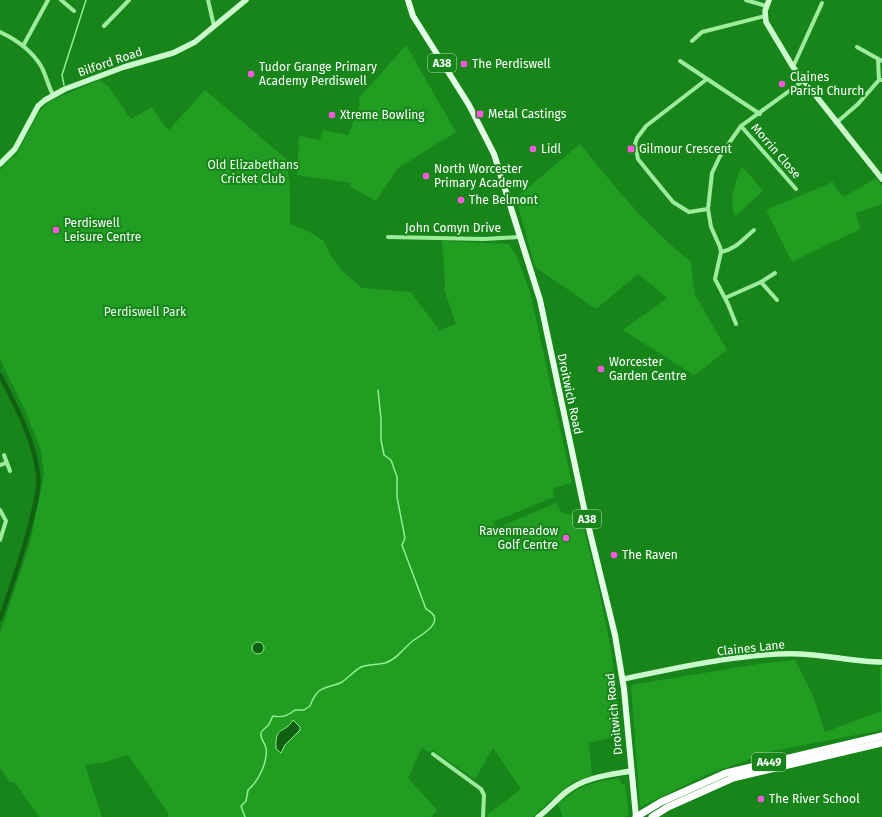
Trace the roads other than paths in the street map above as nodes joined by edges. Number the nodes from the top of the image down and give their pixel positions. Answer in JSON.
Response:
{"nodes":[{"id":1,"x":48,"y":0,"type":"edge"},
{"id":2,"x":61,"y":0,"type":"edge"},
{"id":3,"x":129,"y":0,"type":"edge"},
{"id":4,"x":208,"y":0,"type":"edge"},
{"id":5,"x":246,"y":0,"type":"edge"},
{"id":6,"x":408,"y":0,"type":"edge"},
{"id":7,"x":746,"y":0,"type":"edge"},
{"id":8,"x":769,"y":0,"type":"edge"},
{"id":9,"x":822,"y":4,"type":"dead end"},
{"id":10,"x":766,"y":6,"type":"junction"},
{"id":11,"x":74,"y":11,"type":"dead end"},
{"id":12,"x":765,"y":16,"type":"junction"},
{"id":13,"x":104,"y":26,"type":"dead end"},
{"id":14,"x":214,"y":26,"type":"junction"},
{"id":15,"x":0,"y":32,"type":"edge"},
{"id":16,"x":692,"y":41,"type":"dead end"},
{"id":17,"x":23,"y":46,"type":"junction"},
{"id":18,"x":856,"y":47,"type":"dead end"},
{"id":19,"x":880,"y":60,"type":"edge"},
{"id":20,"x":680,"y":61,"type":"dead end"},
{"id":21,"x":793,"y":67,"type":"junction"},
{"id":22,"x":707,"y":79,"type":"junction"},
{"id":23,"x":881,"y":80,"type":"edge"},
{"id":24,"x":803,"y":81,"type":"junction"},
{"id":25,"x":53,"y":95,"type":"junction"},
{"id":26,"x":760,"y":114,"type":"junction"},
{"id":27,"x":836,"y":123,"type":"junction"},
{"id":28,"x":741,"y":126,"type":"junction"},
{"id":29,"x":0,"y":164,"type":"edge"},
{"id":30,"x":882,"y":179,"type":"edge"},
{"id":31,"x":796,"y":189,"type":"dead end"},
{"id":32,"x":708,"y":209,"type":"junction"},
{"id":33,"x":388,"y":236,"type":"dead end"},
{"id":34,"x":519,"y":237,"type":"junction"},
{"id":35,"x":754,"y":238,"type":"dead end"},
{"id":36,"x":721,"y":252,"type":"junction"},
{"id":37,"x":774,"y":273,"type":"dead end"},
{"id":38,"x":761,"y":282,"type":"junction"},
{"id":39,"x":725,"y":298,"type":"junction"},
{"id":40,"x":777,"y":300,"type":"dead end"},
{"id":41,"x":736,"y":324,"type":"dead end"},
{"id":42,"x":4,"y":455,"type":"dead end"},
{"id":43,"x":6,"y":463,"type":"junction"},
{"id":44,"x":0,"y":465,"type":"edge"},
{"id":45,"x":10,"y":471,"type":"dead end"},
{"id":46,"x":0,"y":510,"type":"edge"},
{"id":47,"x":0,"y":540,"type":"edge"},
{"id":48,"x":882,"y":662,"type":"edge"},
{"id":49,"x":623,"y":679,"type":"junction"},
{"id":50,"x":882,"y":736,"type":"edge"},
{"id":51,"x":882,"y":743,"type":"edge"},
{"id":52,"x":433,"y":754,"type":"dead end"},
{"id":53,"x":631,"y":771,"type":"junction"},
{"id":54,"x":484,"y":817,"type":"edge"},
{"id":55,"x":538,"y":817,"type":"edge"},
{"id":56,"x":636,"y":817,"type":"edge"},
{"id":57,"x":652,"y":817,"type":"edge"}],
"edges":[{"from":1,"to":17,"type":"street"},
{"from":2,"to":11,"type":"street"},
{"from":3,"to":13,"type":"street"},
{"from":4,"to":14,"type":"street"},
{"from":5,"to":14,"type":"street","name":"Bilford Road"},
{"from":6,"to":34,"type":"main road","name":"Droitwich Road","number":"A38"},
{"from":7,"to":10,"type":"street"},
{"from":8,"to":10,"type":"street"},
{"from":9,"to":21,"type":"street"},
{"from":10,"to":12,"type":"street"},
{"from":12,"to":16,"type":"street"},
{"from":12,"to":21,"type":"street"},
{"from":14,"to":25,"type":"street","name":"Bilford Road"},
{"from":15,"to":17,"type":"street"},
{"from":17,"to":25,"type":"street"},
{"from":18,"to":19,"type":"street"},
{"from":19,"to":23,"type":"street"},
{"from":20,"to":22,"type":"street"},
{"from":21,"to":24,"type":"street"},
{"from":22,"to":26,"type":"street"},
{"from":22,"to":32,"type":"street"},
{"from":23,"to":27,"type":"street"},
{"from":24,"to":26,"type":"street"},
{"from":24,"to":27,"type":"street"},
{"from":25,"to":29,"type":"street","name":"Bilford Road"},
{"from":26,"to":28,"type":"street"},
{"from":27,"to":30,"type":"street"},
{"from":28,"to":31,"type":"street","name":"Morrin Close"},
{"from":28,"to":32,"type":"street"},
{"from":32,"to":36,"type":"street"},
{"from":33,"to":34,"type":"street","name":"John Comyn Drive"},
{"from":34,"to":49,"type":"main road","name":"Droitwich Road","number":"A38"},
{"from":35,"to":36,"type":"street"},
{"from":36,"to":39,"type":"street"},
{"from":37,"to":38,"type":"street"},
{"from":38,"to":39,"type":"street"},
{"from":38,"to":40,"type":"street"},
{"from":39,"to":41,"type":"street"},
{"from":42,"to":43,"type":"street"},
{"from":43,"to":44,"type":"street"},
{"from":43,"to":45,"type":"street"},
{"from":46,"to":47,"type":"street"},
{"from":48,"to":49,"type":"street","name":"Claines Lane"},
{"from":49,"to":53,"type":"main road","name":"Droitwich Road","number":"A38"},
{"from":50,"to":56,"type":"highway","number":"A449"},
{"from":51,"to":57,"type":"highway","number":"A449"},
{"from":52,"to":54,"type":"street"},
{"from":53,"to":55,"type":"street"},
{"from":53,"to":56,"type":"main road","name":"Droitwich Road","number":"A38"}]}
